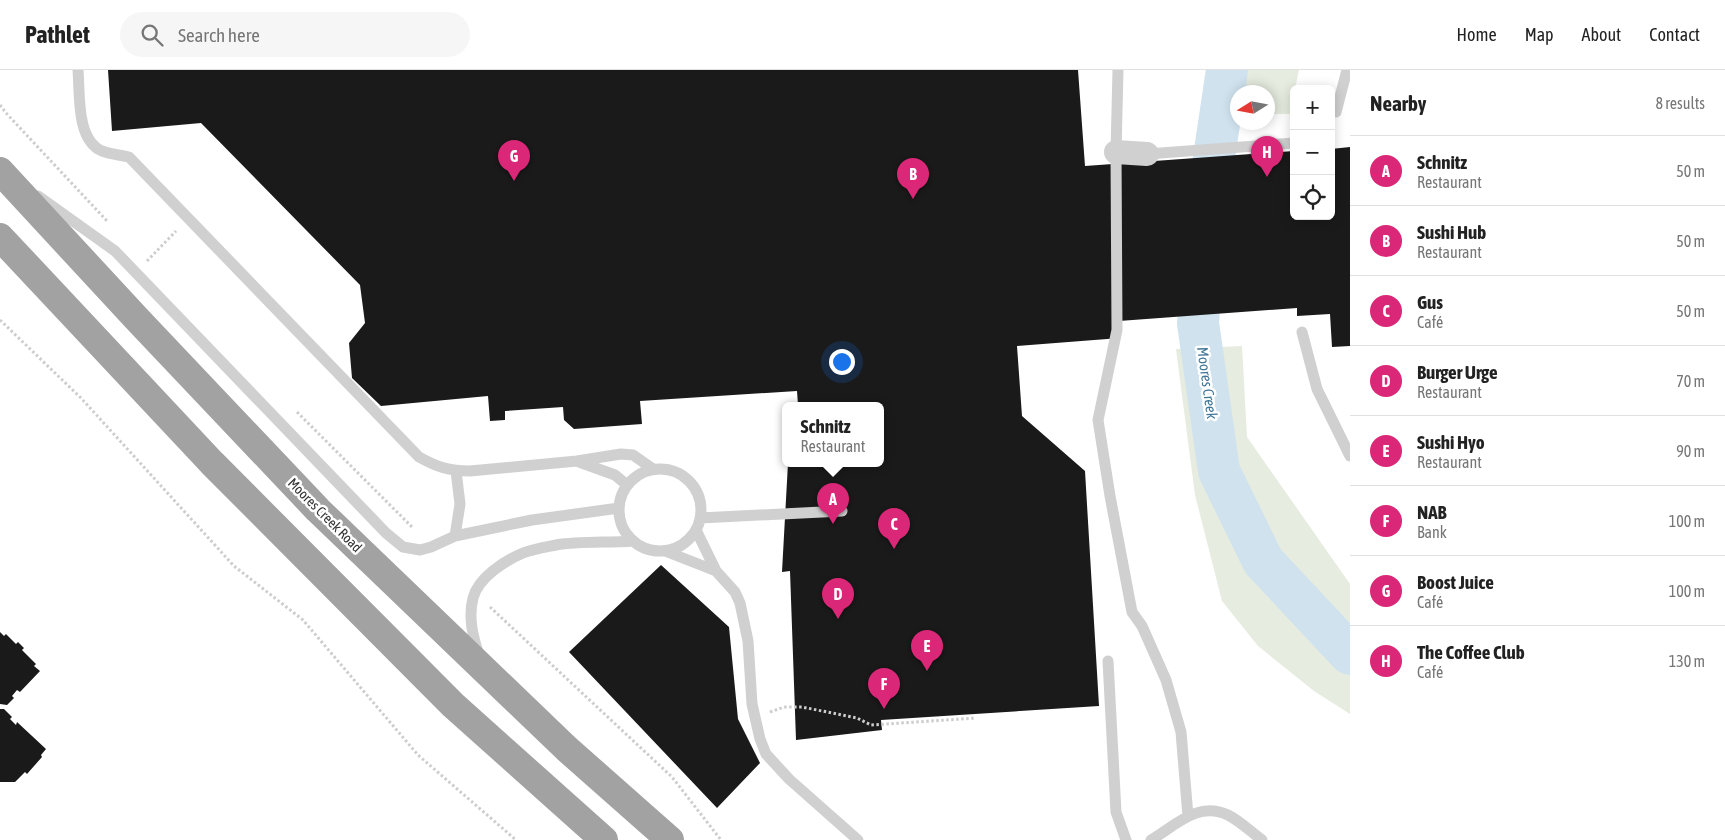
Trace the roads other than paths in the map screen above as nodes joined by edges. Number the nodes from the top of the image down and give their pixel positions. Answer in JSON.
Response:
{"nodes":[{"id":1,"x":78,"y":70,"type":"edge"},
{"id":2,"x":1118,"y":70,"type":"edge"},
{"id":3,"x":1346,"y":70,"type":"edge"},
{"id":4,"x":1336,"y":112,"type":"dead end"},
{"id":5,"x":1290,"y":143,"type":"edge"},
{"id":6,"x":1116,"y":152,"type":"junction"},
{"id":7,"x":1148,"y":154,"type":"joint"},
{"id":8,"x":0,"y":170,"type":"edge"},
{"id":9,"x":0,"y":238,"type":"edge"},
{"id":10,"x":0,"y":260,"type":"edge"},
{"id":11,"x":1302,"y":332,"type":"dead end"},
{"id":12,"x":164,"y":411,"type":"junction"},
{"id":13,"x":1350,"y":456,"type":"edge"},
{"id":14,"x":577,"y":461,"type":"junction"},
{"id":15,"x":653,"y":469,"type":"junction"},
{"id":16,"x":456,"y":471,"type":"junction"},
{"id":17,"x":627,"y":485,"type":"junction"},
{"id":18,"x":619,"y":508,"type":"junction"},
{"id":19,"x":842,"y":510,"type":"dead end"},
{"id":20,"x":700,"y":518,"type":"junction"},
{"id":21,"x":696,"y":530,"type":"junction"},
{"id":22,"x":455,"y":536,"type":"junction"},
{"id":23,"x":633,"y":542,"type":"junction"},
{"id":24,"x":665,"y":551,"type":"junction"},
{"id":25,"x":716,"y":571,"type":"junction"},
{"id":26,"x":1108,"y":661,"type":"dead end"},
{"id":27,"x":485,"y":671,"type":"junction"},
{"id":28,"x":1188,"y":816,"type":"junction"},
{"id":29,"x":604,"y":840,"type":"edge"},
{"id":30,"x":670,"y":840,"type":"edge"},
{"id":31,"x":858,"y":840,"type":"edge"},
{"id":32,"x":1126,"y":840,"type":"edge"},
{"id":33,"x":1151,"y":840,"type":"edge"},
{"id":34,"x":1262,"y":840,"type":"edge"}],
"edges":[{"from":1,"to":16,"type":"lane"},
{"from":2,"to":6,"type":"lane"},
{"from":3,"to":4,"type":"lane"},
{"from":5,"to":7,"type":"lane"},
{"from":6,"to":7,"type":"street"},
{"from":6,"to":28,"type":"lane"},
{"from":8,"to":22,"type":"lane"},
{"from":8,"to":27,"type":"highway","name":"Moores Creek Road"},
{"from":9,"to":12,"type":"highway"},
{"from":10,"to":12,"type":"highway"},
{"from":11,"to":13,"type":"lane"},
{"from":12,"to":29,"type":"highway"},
{"from":14,"to":15,"type":"lane"},
{"from":14,"to":16,"type":"lane"},
{"from":14,"to":17,"type":"lane"},
{"from":15,"to":17,"type":"lane"},
{"from":15,"to":20,"type":"lane"},
{"from":16,"to":22,"type":"lane"},
{"from":17,"to":18,"type":"lane"},
{"from":18,"to":22,"type":"lane"},
{"from":18,"to":23,"type":"lane"},
{"from":19,"to":20,"type":"lane"},
{"from":20,"to":21,"type":"lane"},
{"from":21,"to":24,"type":"lane"},
{"from":21,"to":25,"type":"lane"},
{"from":23,"to":24,"type":"lane"},
{"from":23,"to":27,"type":"lane"},
{"from":24,"to":25,"type":"lane"},
{"from":25,"to":31,"type":"lane"},
{"from":26,"to":32,"type":"lane"},
{"from":27,"to":30,"type":"highway","name":"Moores Creek Road"},
{"from":28,"to":33,"type":"lane"},
{"from":28,"to":34,"type":"lane"}]}
